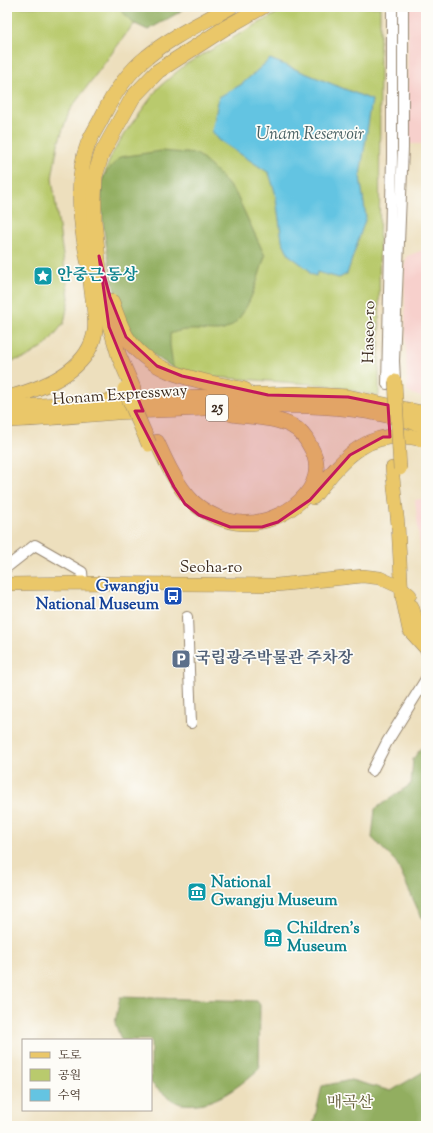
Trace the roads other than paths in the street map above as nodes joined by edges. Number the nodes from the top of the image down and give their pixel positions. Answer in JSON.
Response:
{"nodes":[{"id":1,"x":230,"y":7,"type":"edge"},
{"id":2,"x":262,"y":7,"type":"edge"},
{"id":3,"x":392,"y":7,"type":"edge"},
{"id":4,"x":403,"y":7,"type":"edge"},
{"id":5,"x":98,"y":256,"type":"junction"},
{"id":6,"x":89,"y":269,"type":"junction"},
{"id":7,"x":391,"y":382,"type":"junction"},
{"id":8,"x":129,"y":389,"type":"junction"},
{"id":9,"x":268,"y":395,"type":"junction"},
{"id":10,"x":7,"y":398,"type":"edge"},
{"id":11,"x":7,"y":408,"type":"edge"},
{"id":12,"x":198,"y":408,"type":"junction"},
{"id":13,"x":426,"y":414,"type":"edge"},
{"id":14,"x":7,"y":420,"type":"edge"},
{"id":15,"x":426,"y":426,"type":"edge"},
{"id":16,"x":426,"y":440,"type":"edge"},
{"id":17,"x":153,"y":443,"type":"junction"},
{"id":18,"x":7,"y":567,"type":"edge"},
{"id":19,"x":83,"y":583,"type":"junction"},
{"id":20,"x":7,"y":584,"type":"edge"},
{"id":21,"x":406,"y":592,"type":"junction"},
{"id":22,"x":187,"y":617,"type":"dead end"},
{"id":23,"x":426,"y":634,"type":"edge"},
{"id":24,"x":426,"y":649,"type":"edge"},
{"id":25,"x":426,"y":679,"type":"edge"},
{"id":26,"x":191,"y":722,"type":"dead end"},
{"id":27,"x":372,"y":772,"type":"dead end"}],
"edges":[{"from":1,"to":6,"type":"highway"},
{"from":2,"to":5,"type":"highway"},
{"from":3,"to":7,"type":"street","name":"Haseo-ro"},
{"from":4,"to":7,"type":"street","name":"Haseo-ro"},
{"from":5,"to":8,"type":"highway"},
{"from":5,"to":9,"type":"highway"},
{"from":6,"to":8,"type":"highway"},
{"from":6,"to":10,"type":"highway"},
{"from":7,"to":21,"type":"main road","name":"Haseo-ro"},
{"from":8,"to":17,"type":"highway","bridge":true},
{"from":9,"to":11,"type":"highway","name":"Honam Expressway","number":"25"},
{"from":9,"to":13,"type":"highway","name":"Honam Expressway","number":"25"},
{"from":12,"to":14,"type":"highway","name":"Honam Expressway","number":"25"},
{"from":12,"to":15,"type":"highway","name":"Honam Expressway","number":"25"},
{"from":12,"to":17,"type":"highway"},
{"from":16,"to":17,"type":"highway"},
{"from":18,"to":19,"type":"street"},
{"from":19,"to":20,"type":"main road","name":"Seoha-ro"},
{"from":19,"to":21,"type":"main road","name":"Seoha-ro"},
{"from":21,"to":23,"type":"main road","name":"Haseo-ro"},
{"from":21,"to":24,"type":"main road","name":"Haseo-ro"},
{"from":22,"to":26,"type":"street"},
{"from":25,"to":27,"type":"street"}]}
